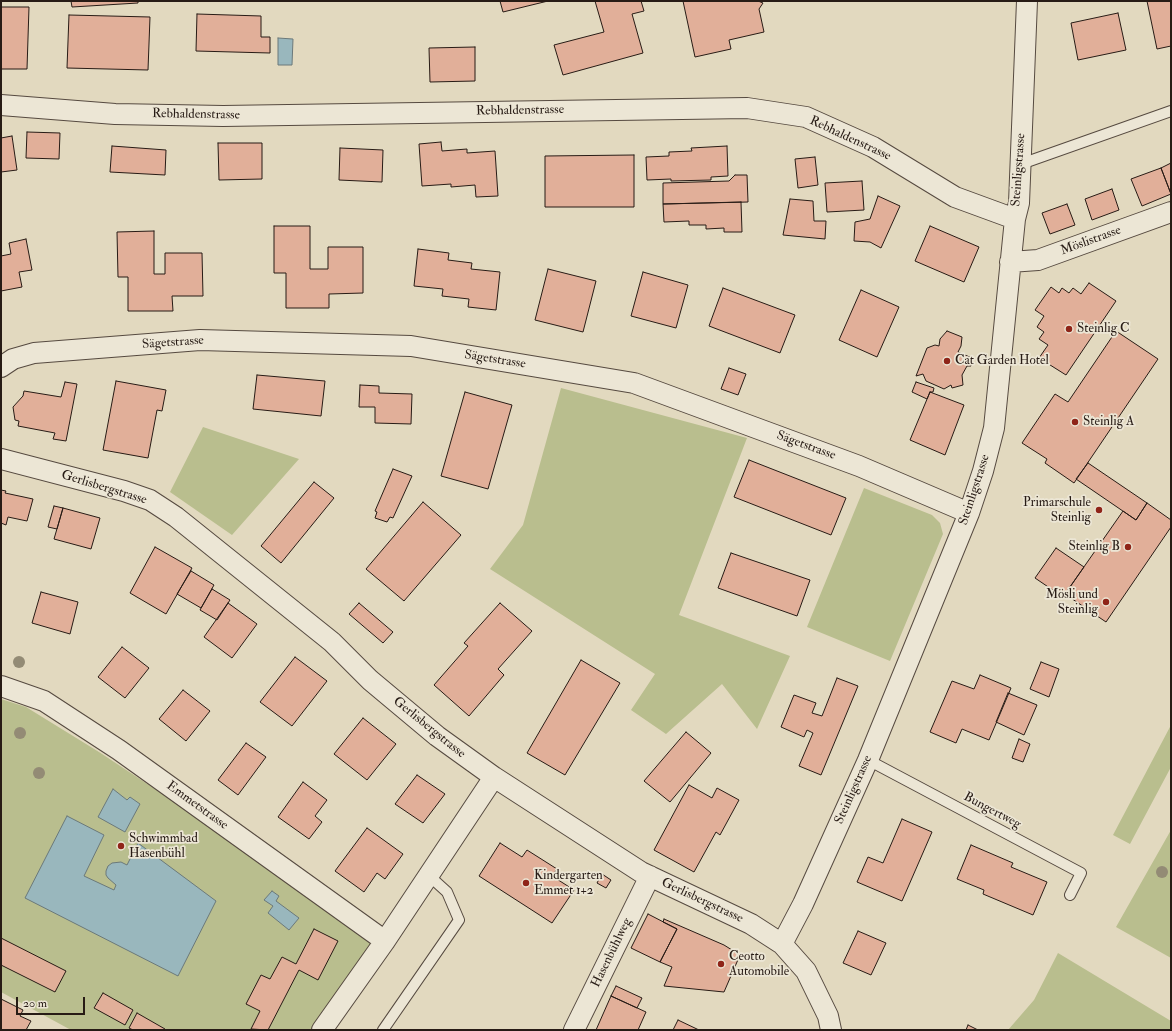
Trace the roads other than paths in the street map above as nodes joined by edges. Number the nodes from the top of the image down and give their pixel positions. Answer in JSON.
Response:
{"nodes":[{"id":1,"x":1027,"y":1,"type":"edge"},
{"id":2,"x":1,"y":105,"type":"edge"},
{"id":3,"x":1171,"y":111,"type":"edge"},
{"id":4,"x":1021,"y":164,"type":"junction"},
{"id":5,"x":1171,"y":212,"type":"edge"},
{"id":6,"x":1015,"y":219,"type":"junction"},
{"id":7,"x":1010,"y":262,"type":"junction"},
{"id":8,"x":1,"y":367,"type":"edge"},
{"id":9,"x":1,"y":459,"type":"edge"},
{"id":10,"x":969,"y":513,"type":"junction"},
{"id":11,"x":1,"y":686,"type":"edge"},
{"id":12,"x":868,"y":760,"type":"junction"},
{"id":13,"x":494,"y":777,"type":"junction"},
{"id":14,"x":427,"y":876,"type":"junction"},
{"id":15,"x":650,"y":876,"type":"junction"},
{"id":16,"x":1070,"y":895,"type":"dead end"},
{"id":17,"x":384,"y":941,"type":"junction"},
{"id":18,"x":782,"y":944,"type":"junction"},
{"id":19,"x":322,"y":1030,"type":"edge"},
{"id":20,"x":383,"y":1030,"type":"edge"},
{"id":21,"x":574,"y":1030,"type":"edge"},
{"id":22,"x":831,"y":1030,"type":"edge"}],
"edges":[{"from":1,"to":4,"type":"street","name":"Steinligstrasse"},
{"from":2,"to":6,"type":"street","name":"Rebhaldenstrasse"},
{"from":3,"to":4,"type":"lane"},
{"from":4,"to":6,"type":"street","name":"Steinligstrasse"},
{"from":5,"to":7,"type":"street","name":"Möslistrasse"},
{"from":6,"to":7,"type":"street","name":"Steinligstrasse"},
{"from":7,"to":10,"type":"street","name":"Steinligstrasse"},
{"from":8,"to":10,"type":"street","name":"Sägetstrasse"},
{"from":9,"to":13,"type":"street","name":"Gerlisbergstrasse"},
{"from":10,"to":12,"type":"street","name":"Steinligstrasse"},
{"from":11,"to":17,"type":"street","name":"Emmetstrasse"},
{"from":12,"to":16,"type":"lane","name":"Bungertweg"},
{"from":12,"to":18,"type":"street","name":"Steinligstrasse"},
{"from":13,"to":14,"type":"street"},
{"from":13,"to":15,"type":"street","name":"Gerlisbergstrasse"},
{"from":14,"to":17,"type":"street"},
{"from":14,"to":20,"type":"lane"},
{"from":15,"to":18,"type":"street","name":"Gerlisbergstrasse"},
{"from":15,"to":21,"type":"street","name":"Hasenbühlweg"},
{"from":17,"to":19,"type":"street"},
{"from":18,"to":22,"type":"street","name":"Gerlisbergstrasse"}]}
